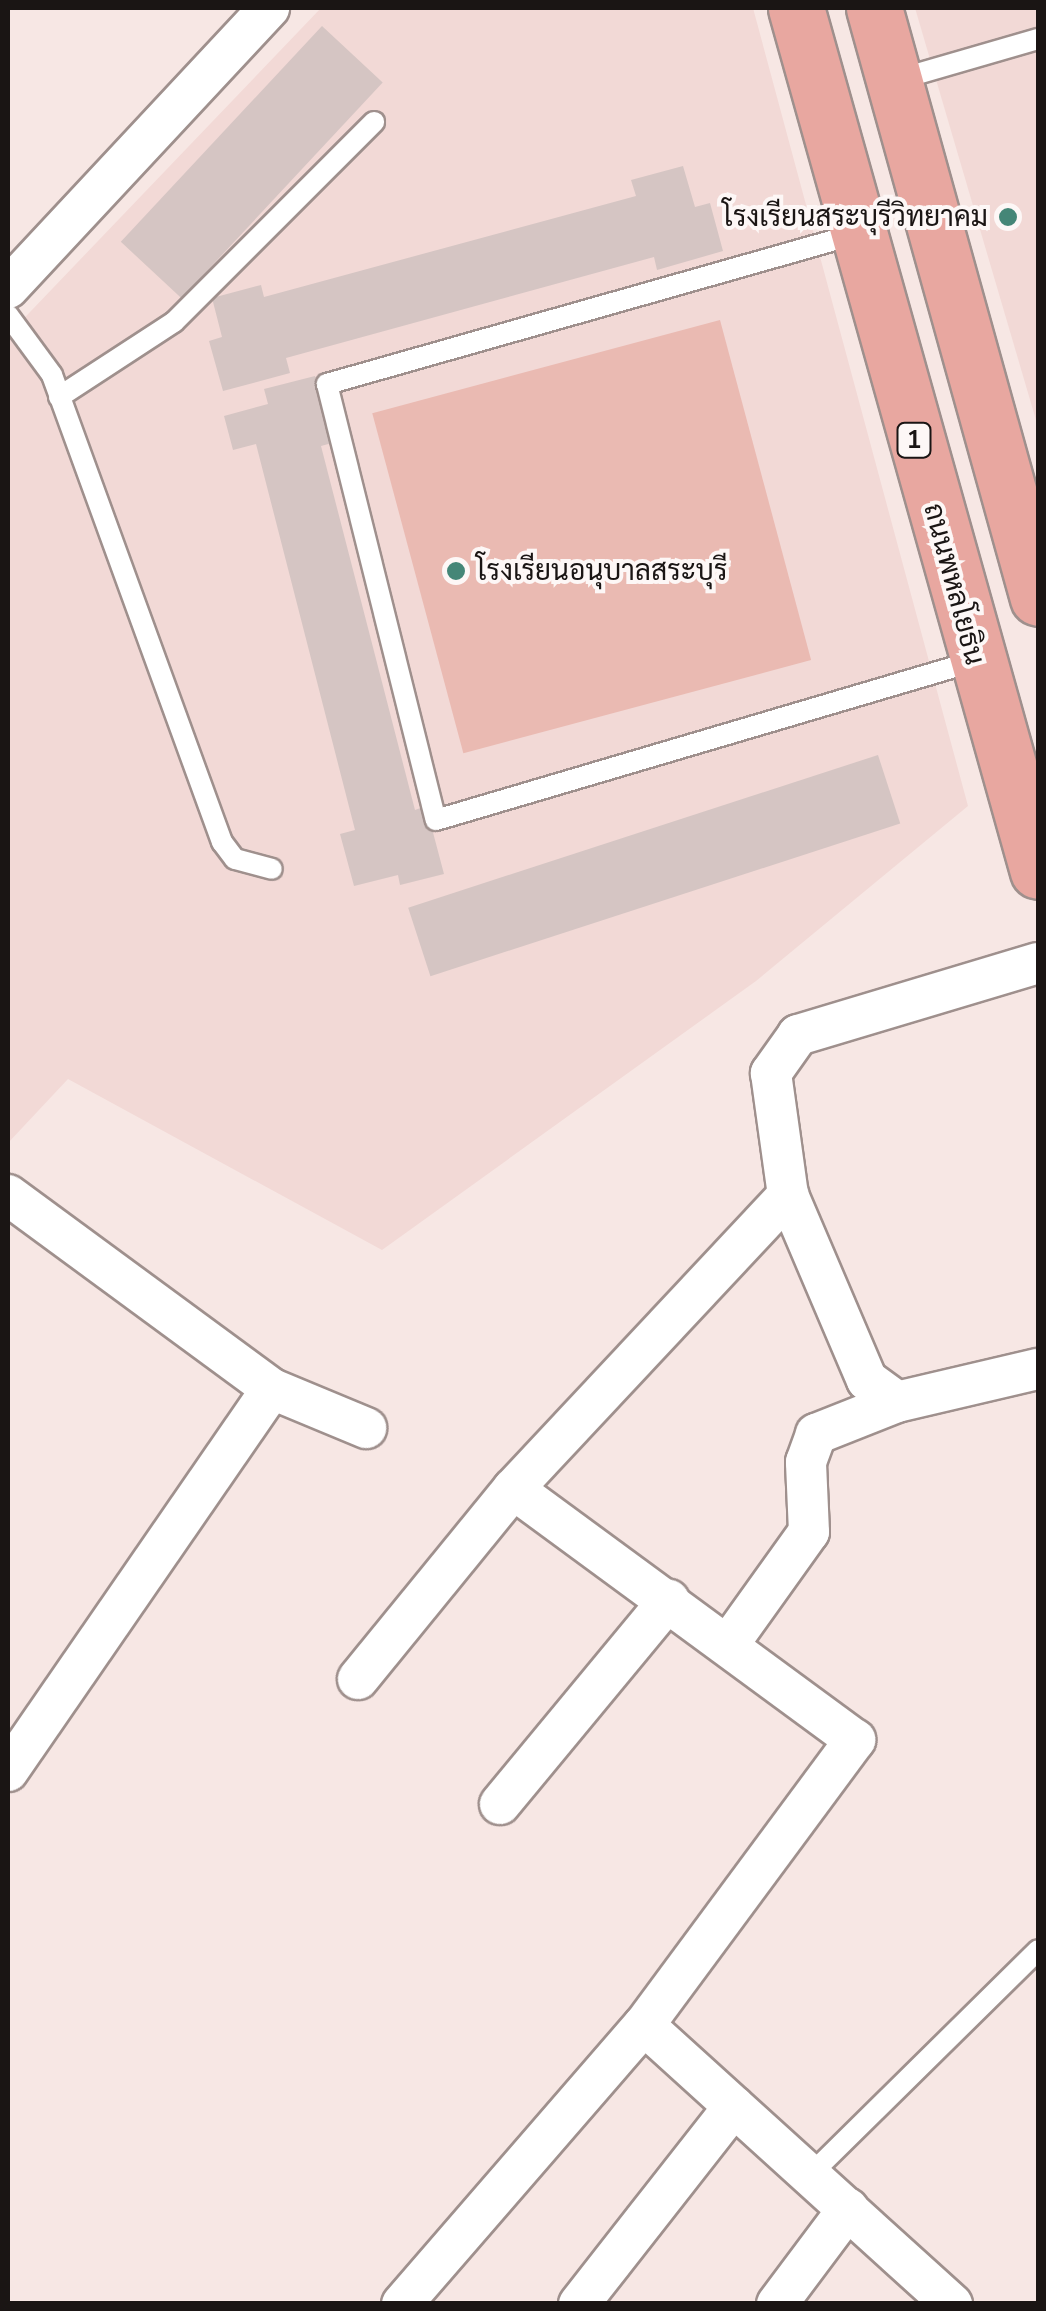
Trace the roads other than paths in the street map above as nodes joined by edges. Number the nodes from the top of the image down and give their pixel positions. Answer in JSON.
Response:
{"nodes":[{"id":1,"x":269,"y":8,"type":"edge"},
{"id":2,"x":796,"y":8,"type":"edge"},
{"id":3,"x":874,"y":8,"type":"edge"},
{"id":4,"x":1038,"y":38,"type":"edge"},
{"id":5,"x":896,"y":80,"type":"junction"},
{"id":6,"x":374,"y":122,"type":"dead end"},
{"id":7,"x":858,"y":234,"type":"junction"},
{"id":8,"x":8,"y":288,"type":"edge"},
{"id":9,"x":8,"y":315,"type":"edge"},
{"id":10,"x":59,"y":397,"type":"junction"},
{"id":11,"x":1038,"y":598,"type":"edge"},
{"id":12,"x":975,"y":661,"type":"junction"},
{"id":13,"x":272,"y":868,"type":"dead end"},
{"id":14,"x":1038,"y":871,"type":"edge"},
{"id":15,"x":1038,"y":963,"type":"edge"},
{"id":16,"x":8,"y":1194,"type":"edge"},
{"id":17,"x":788,"y":1195,"type":"junction"},
{"id":18,"x":1038,"y":1369,"type":"edge"},
{"id":19,"x":272,"y":1389,"type":"junction"},
{"id":20,"x":896,"y":1402,"type":"junction"},
{"id":21,"x":366,"y":1428,"type":"dead end"},
{"id":22,"x":514,"y":1489,"type":"junction"},
{"id":23,"x":669,"y":1600,"type":"junction"},
{"id":24,"x":728,"y":1645,"type":"junction"},
{"id":25,"x":358,"y":1679,"type":"dead end"},
{"id":26,"x":8,"y":1771,"type":"edge"},
{"id":27,"x":500,"y":1804,"type":"dead end"},
{"id":28,"x":1038,"y":1950,"type":"edge"},
{"id":29,"x":644,"y":2025,"type":"junction"},
{"id":30,"x":734,"y":2106,"type":"junction"},
{"id":31,"x":810,"y":2175,"type":"junction"},
{"id":32,"x":848,"y":2209,"type":"junction"},
{"id":33,"x":402,"y":2304,"type":"edge"},
{"id":34,"x":578,"y":2304,"type":"edge"},
{"id":35,"x":777,"y":2304,"type":"edge"},
{"id":36,"x":952,"y":2304,"type":"edge"}],
"edges":[{"from":1,"to":8,"type":"street"},
{"from":2,"to":7,"type":"main road","name":"ถนนพหลโยธิน","number":"1"},
{"from":3,"to":5,"type":"main road"},
{"from":4,"to":5,"type":"lane"},
{"from":5,"to":11,"type":"main road"},
{"from":6,"to":10,"type":"lane"},
{"from":7,"to":12,"type":"main road","name":"ถนนพหลโยธิน","number":"1"},
{"from":7,"to":12,"type":"lane"},
{"from":9,"to":10,"type":"lane"},
{"from":10,"to":13,"type":"lane"},
{"from":12,"to":14,"type":"main road","name":"ถนนพหลโยธิน","number":"1"},
{"from":15,"to":17,"type":"street"},
{"from":16,"to":19,"type":"street"},
{"from":17,"to":20,"type":"street"},
{"from":17,"to":22,"type":"street"},
{"from":18,"to":20,"type":"street"},
{"from":19,"to":21,"type":"street"},
{"from":19,"to":26,"type":"street"},
{"from":20,"to":24,"type":"street"},
{"from":22,"to":23,"type":"street"},
{"from":22,"to":25,"type":"street"},
{"from":23,"to":24,"type":"street"},
{"from":23,"to":27,"type":"street"},
{"from":24,"to":29,"type":"street"},
{"from":28,"to":31,"type":"lane"},
{"from":29,"to":30,"type":"street"},
{"from":29,"to":33,"type":"street"},
{"from":30,"to":31,"type":"street"},
{"from":30,"to":34,"type":"street"},
{"from":31,"to":32,"type":"street"},
{"from":32,"to":35,"type":"street"},
{"from":32,"to":36,"type":"street"}]}
